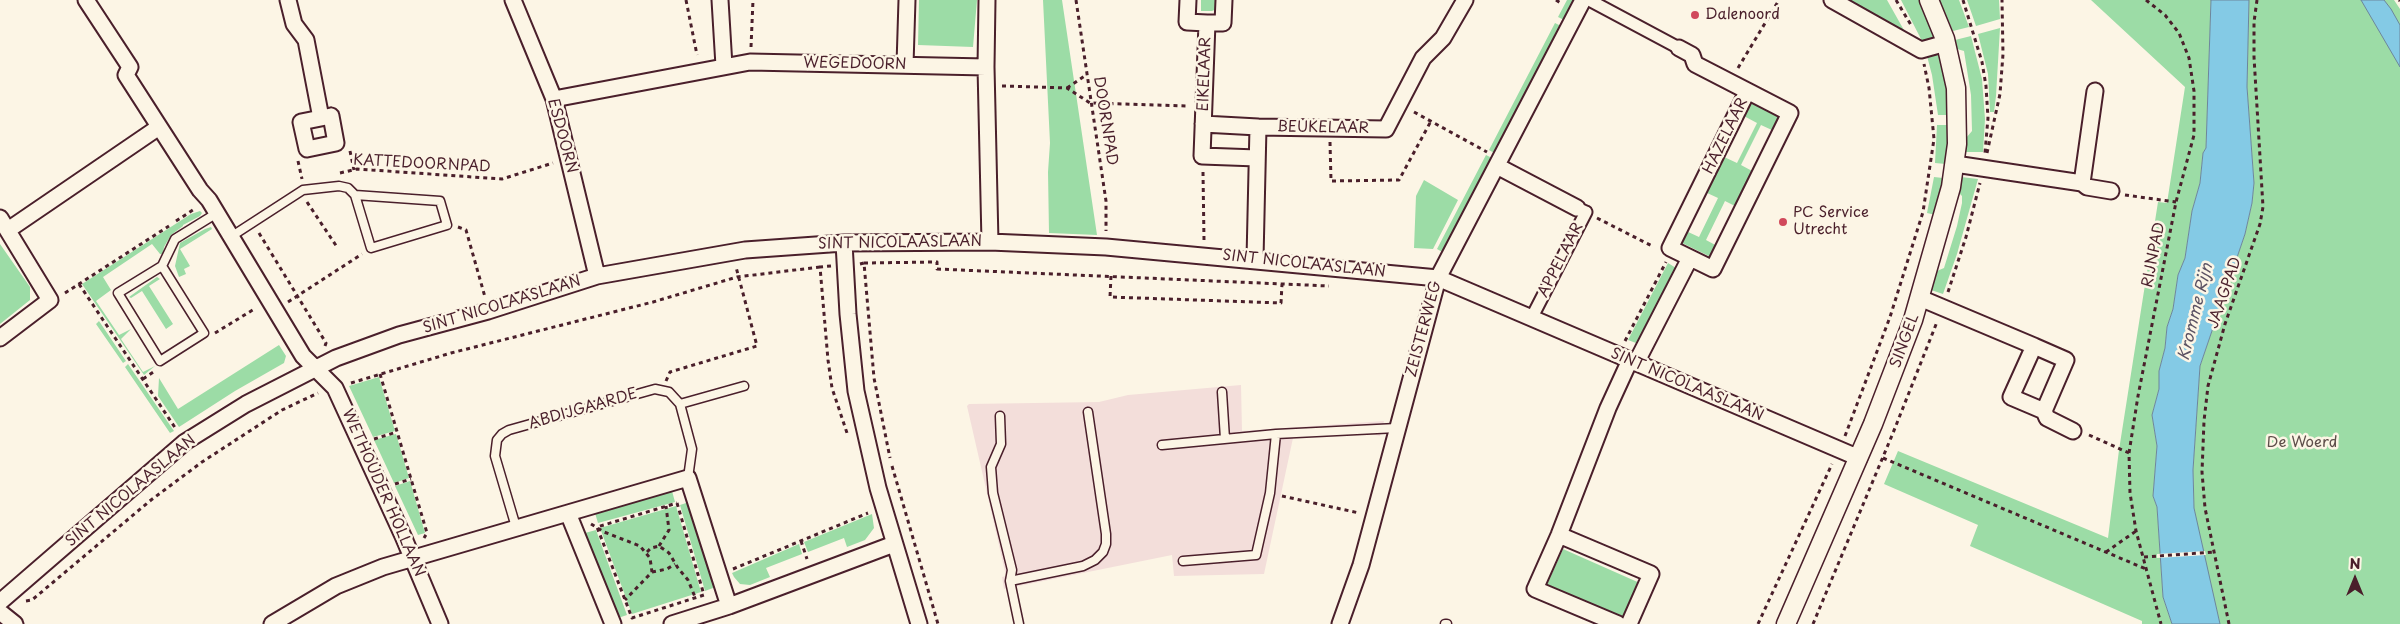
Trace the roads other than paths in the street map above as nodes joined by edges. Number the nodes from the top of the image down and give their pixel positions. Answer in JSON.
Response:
{"nodes":[{"id":1,"x":86,"y":0,"type":"edge"},
{"id":2,"x":288,"y":0,"type":"edge"},
{"id":3,"x":513,"y":0,"type":"edge"},
{"id":4,"x":720,"y":0,"type":"edge"},
{"id":5,"x":907,"y":0,"type":"edge"},
{"id":6,"x":988,"y":0,"type":"edge"},
{"id":7,"x":1188,"y":0,"type":"edge"},
{"id":8,"x":1224,"y":0,"type":"edge"},
{"id":9,"x":1465,"y":0,"type":"edge"},
{"id":10,"x":1583,"y":0,"type":"edge"},
{"id":11,"x":1589,"y":0,"type":"edge"},
{"id":12,"x":1832,"y":0,"type":"edge"},
{"id":13,"x":1929,"y":0,"type":"edge"},
{"id":14,"x":1206,"y":23,"type":"junction"},
{"id":15,"x":1946,"y":43,"type":"junction"},
{"id":16,"x":1678,"y":48,"type":"joint"},
{"id":17,"x":905,"y":65,"type":"junction"},
{"id":18,"x":724,"y":66,"type":"junction"},
{"id":19,"x":986,"y":67,"type":"junction"},
{"id":20,"x":2095,"y":91,"type":"dead end"},
{"id":21,"x":1747,"y":92,"type":"junction"},
{"id":22,"x":554,"y":99,"type":"junction"},
{"id":23,"x":321,"y":118,"type":"dead end"},
{"id":24,"x":1203,"y":124,"type":"junction"},
{"id":25,"x":159,"y":127,"type":"junction"},
{"id":26,"x":1258,"y":127,"type":"junction"},
{"id":27,"x":1258,"y":158,"type":"junction"},
{"id":28,"x":1499,"y":163,"type":"junction"},
{"id":29,"x":1955,"y":164,"type":"junction"},
{"id":30,"x":2082,"y":183,"type":"junction"},
{"id":31,"x":2110,"y":191,"type":"road end"},
{"id":32,"x":355,"y":194,"type":"junction"},
{"id":33,"x":1582,"y":210,"type":"joint"},
{"id":34,"x":217,"y":213,"type":"junction"},
{"id":35,"x":4,"y":224,"type":"edge"},
{"id":36,"x":232,"y":236,"type":"junction"},
{"id":37,"x":990,"y":242,"type":"junction"},
{"id":38,"x":844,"y":243,"type":"junction"},
{"id":39,"x":1690,"y":258,"type":"junction"},
{"id":40,"x":1255,"y":259,"type":"junction"},
{"id":41,"x":162,"y":266,"type":"junction"},
{"id":42,"x":596,"y":276,"type":"junction"},
{"id":43,"x":1438,"y":278,"type":"junction"},
{"id":44,"x":1920,"y":298,"type":"junction"},
{"id":45,"x":1532,"y":317,"type":"junction"},
{"id":46,"x":0,"y":338,"type":"edge"},
{"id":47,"x":2034,"y":346,"type":"junction"},
{"id":48,"x":1628,"y":359,"type":"junction"},
{"id":49,"x":317,"y":367,"type":"junction"},
{"id":50,"x":744,"y":386,"type":"dead end"},
{"id":51,"x":1222,"y":392,"type":"dead end"},
{"id":52,"x":680,"y":404,"type":"junction"},
{"id":53,"x":2044,"y":411,"type":"junction"},
{"id":54,"x":1088,"y":412,"type":"dead end"},
{"id":55,"x":1000,"y":416,"type":"dead end"},
{"id":56,"x":1397,"y":428,"type":"junction"},
{"id":57,"x":2073,"y":431,"type":"road end"},
{"id":58,"x":1276,"y":434,"type":"junction"},
{"id":59,"x":1225,"y":439,"type":"junction"},
{"id":60,"x":1162,"y":445,"type":"dead end"},
{"id":61,"x":1859,"y":458,"type":"junction"},
{"id":62,"x":688,"y":478,"type":"junction"},
{"id":63,"x":568,"y":513,"type":"junction"},
{"id":64,"x":516,"y":528,"type":"junction"},
{"id":65,"x":1559,"y":535,"type":"junction"},
{"id":66,"x":894,"y":544,"type":"junction"},
{"id":67,"x":413,"y":559,"type":"junction"},
{"id":68,"x":1183,"y":562,"type":"dead end"},
{"id":69,"x":1010,"y":581,"type":"junction"},
{"id":70,"x":0,"y":602,"type":"edge"},
{"id":71,"x":729,"y":606,"type":"junction"},
{"id":72,"x":0,"y":612,"type":"edge"},
{"id":73,"x":15,"y":624,"type":"edge"},
{"id":74,"x":272,"y":624,"type":"edge"},
{"id":75,"x":440,"y":624,"type":"edge"},
{"id":76,"x":613,"y":624,"type":"edge"},
{"id":77,"x":672,"y":624,"type":"edge"},
{"id":78,"x":919,"y":624,"type":"edge"},
{"id":79,"x":1019,"y":624,"type":"edge"},
{"id":80,"x":1340,"y":624,"type":"edge"},
{"id":81,"x":1618,"y":624,"type":"edge"},
{"id":82,"x":1629,"y":624,"type":"edge"},
{"id":83,"x":1786,"y":624,"type":"edge"}],
"edges":[{"from":1,"to":25,"type":"street","name":"WETHOUDER HOLLAAN"},
{"from":2,"to":23,"type":"street"},
{"from":3,"to":22,"type":"street","name":"ESDOORN"},
{"from":4,"to":18,"type":"street"},
{"from":5,"to":17,"type":"street"},
{"from":6,"to":19,"type":"street"},
{"from":7,"to":14,"type":"street","name":"EIKELAAR"},
{"from":8,"to":14,"type":"street","name":"EIKELAAR"},
{"from":9,"to":26,"type":"street","name":"BEUKELAAR"},
{"from":10,"to":28,"type":"street","name":"ZEISTERWEG"},
{"from":11,"to":16,"type":"street"},
{"from":12,"to":15,"type":"street"},
{"from":13,"to":15,"type":"street","name":"SINGEL"},
{"from":14,"to":24,"type":"street","name":"EIKELAAR"},
{"from":15,"to":29,"type":"street","name":"SINGEL"},
{"from":16,"to":21,"type":"street"},
{"from":17,"to":18,"type":"street","name":"WEGEDOORN"},
{"from":17,"to":19,"type":"street","name":"WEGEDOORN"},
{"from":18,"to":22,"type":"street","name":"WEGEDOORN"},
{"from":19,"to":37,"type":"street"},
{"from":20,"to":30,"type":"street"},
{"from":21,"to":39,"type":"street","name":"HAZELAAR"},
{"from":21,"to":39,"type":"street","name":"HAZELAAR"},
{"from":22,"to":42,"type":"street","name":"ESDOORN"},
{"from":24,"to":26,"type":"street","name":"EIKELAAR"},
{"from":24,"to":27,"type":"street","name":"EIKELAAR"},
{"from":25,"to":34,"type":"street","name":"WETHOUDER HOLLAAN"},
{"from":25,"to":35,"type":"street"},
{"from":26,"to":27,"type":"street"},
{"from":27,"to":40,"type":"street"},
{"from":28,"to":33,"type":"street","name":"APPELAAR"},
{"from":28,"to":43,"type":"street","name":"ZEISTERWEG"},
{"from":29,"to":30,"type":"street"},
{"from":29,"to":44,"type":"street","name":"SINGEL"},
{"from":30,"to":31,"type":"street"},
{"from":32,"to":32,"type":"lane"},
{"from":32,"to":36,"type":"lane"},
{"from":33,"to":45,"type":"street","name":"APPELAAR"},
{"from":34,"to":36,"type":"street","name":"WETHOUDER HOLLAAN"},
{"from":34,"to":41,"type":"lane"},
{"from":35,"to":46,"type":"street"},
{"from":36,"to":49,"type":"street","name":"WETHOUDER HOLLAAN"},
{"from":37,"to":38,"type":"street","name":"SINT NICOLAASLAAN"},
{"from":37,"to":40,"type":"street","name":"SINT NICOLAASLAAN"},
{"from":38,"to":42,"type":"street","name":"SINT NICOLAASLAAN"},
{"from":38,"to":66,"type":"street"},
{"from":39,"to":48,"type":"street"},
{"from":40,"to":43,"type":"street","name":"SINT NICOLAASLAAN"},
{"from":41,"to":41,"type":"lane"},
{"from":42,"to":49,"type":"street","name":"SINT NICOLAASLAAN"},
{"from":43,"to":45,"type":"street","name":"SINT NICOLAASLAAN"},
{"from":43,"to":56,"type":"street","name":"ZEISTERWEG"},
{"from":44,"to":47,"type":"street"},
{"from":44,"to":61,"type":"street","name":"SINGEL"},
{"from":45,"to":48,"type":"street","name":"SINT NICOLAASLAAN"},
{"from":47,"to":53,"type":"street"},
{"from":47,"to":53,"type":"street"},
{"from":48,"to":61,"type":"street","name":"SINT NICOLAASLAAN"},
{"from":48,"to":65,"type":"street"},
{"from":49,"to":67,"type":"street","name":"WETHOUDER HOLLAAN"},
{"from":49,"to":70,"type":"street","name":"SINT NICOLAASLAAN"},
{"from":50,"to":52,"type":"lane"},
{"from":51,"to":59,"type":"lane"},
{"from":52,"to":62,"type":"lane"},
{"from":52,"to":64,"type":"lane","name":"ABDIJGAARDE"},
{"from":53,"to":57,"type":"street"},
{"from":54,"to":69,"type":"lane"},
{"from":55,"to":69,"type":"lane"},
{"from":56,"to":58,"type":"lane"},
{"from":56,"to":80,"type":"street","name":"ZEISTERWEG"},
{"from":58,"to":59,"type":"lane"},
{"from":58,"to":68,"type":"lane"},
{"from":59,"to":60,"type":"lane"},
{"from":61,"to":83,"type":"street","name":"SINGEL"},
{"from":62,"to":63,"type":"street"},
{"from":62,"to":71,"type":"street"},
{"from":63,"to":64,"type":"street"},
{"from":63,"to":76,"type":"street"},
{"from":64,"to":67,"type":"street"},
{"from":65,"to":81,"type":"street"},
{"from":65,"to":82,"type":"street"},
{"from":66,"to":71,"type":"street"},
{"from":66,"to":78,"type":"street"},
{"from":67,"to":74,"type":"street"},
{"from":67,"to":75,"type":"street","name":"WETHOUDER HOLLAAN"},
{"from":69,"to":79,"type":"lane"},
{"from":71,"to":77,"type":"street"},
{"from":72,"to":73,"type":"street"}]}
